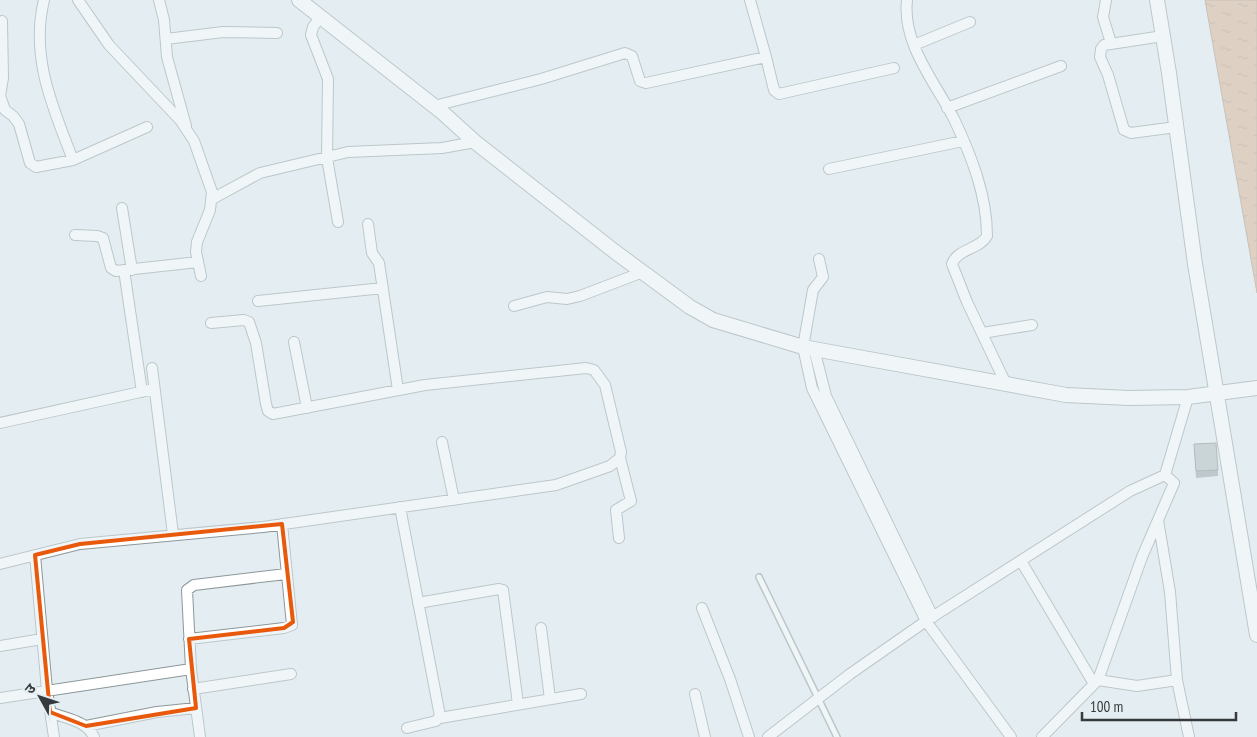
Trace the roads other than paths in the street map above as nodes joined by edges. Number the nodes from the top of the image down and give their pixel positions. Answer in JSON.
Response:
{"nodes":[{"id":1,"x":44,"y":0,"type":"edge"},
{"id":2,"x":78,"y":0,"type":"edge"},
{"id":3,"x":159,"y":0,"type":"edge"},
{"id":4,"x":298,"y":0,"type":"edge"},
{"id":5,"x":750,"y":0,"type":"edge"},
{"id":6,"x":907,"y":0,"type":"edge"},
{"id":7,"x":1106,"y":0,"type":"edge"},
{"id":8,"x":1157,"y":0,"type":"edge"},
{"id":9,"x":321,"y":16,"type":"junction"},
{"id":10,"x":2,"y":21,"type":"dead end"},
{"id":11,"x":970,"y":22,"type":"dead end"},
{"id":12,"x":277,"y":33,"type":"dead end"},
{"id":13,"x":1163,"y":36,"type":"junction"},
{"id":14,"x":166,"y":39,"type":"junction"},
{"id":15,"x":1111,"y":43,"type":"junction"},
{"id":16,"x":914,"y":45,"type":"junction"},
{"id":17,"x":766,"y":57,"type":"junction"},
{"id":18,"x":1061,"y":66,"type":"dead end"},
{"id":19,"x":894,"y":68,"type":"dead end"},
{"id":20,"x":0,"y":96,"type":"edge"},
{"id":21,"x":434,"y":106,"type":"junction"},
{"id":22,"x":947,"y":108,"type":"junction"},
{"id":23,"x":147,"y":127,"type":"dead end"},
{"id":24,"x":1176,"y":127,"type":"junction"},
{"id":25,"x":187,"y":128,"type":"junction"},
{"id":26,"x":963,"y":141,"type":"junction"},
{"id":27,"x":474,"y":142,"type":"junction"},
{"id":28,"x":327,"y":158,"type":"junction"},
{"id":29,"x":73,"y":160,"type":"junction"},
{"id":30,"x":829,"y":169,"type":"dead end"},
{"id":31,"x":212,"y":199,"type":"junction"},
{"id":32,"x":122,"y":208,"type":"dead end"},
{"id":33,"x":338,"y":222,"type":"dead end"},
{"id":34,"x":368,"y":224,"type":"dead end"},
{"id":35,"x":75,"y":235,"type":"dead end"},
{"id":36,"x":819,"y":259,"type":"dead end"},
{"id":37,"x":198,"y":262,"type":"junction"},
{"id":38,"x":128,"y":270,"type":"junction"},
{"id":39,"x":642,"y":272,"type":"junction"},
{"id":40,"x":201,"y":276,"type":"dead end"},
{"id":41,"x":383,"y":288,"type":"junction"},
{"id":42,"x":258,"y":300,"type":"dead end"},
{"id":43,"x":514,"y":306,"type":"dead end"},
{"id":44,"x":210,"y":323,"type":"dead end"},
{"id":45,"x":1032,"y":325,"type":"dead end"},
{"id":46,"x":982,"y":333,"type":"junction"},
{"id":47,"x":294,"y":342,"type":"dead end"},
{"id":48,"x":809,"y":348,"type":"junction"},
{"id":49,"x":152,"y":368,"type":"dead end"},
{"id":50,"x":1006,"y":384,"type":"junction"},
{"id":51,"x":1257,"y":388,"type":"edge"},
{"id":52,"x":154,"y":389,"type":"junction"},
{"id":53,"x":398,"y":390,"type":"junction"},
{"id":54,"x":142,"y":392,"type":"junction"},
{"id":55,"x":1217,"y":394,"type":"junction"},
{"id":56,"x":1188,"y":397,"type":"junction"},
{"id":57,"x":307,"y":408,"type":"junction"},
{"id":58,"x":0,"y":423,"type":"edge"},
{"id":59,"x":442,"y":442,"type":"dead end"},
{"id":60,"x":620,"y":458,"type":"junction"},
{"id":61,"x":1165,"y":475,"type":"junction"},
{"id":62,"x":454,"y":500,"type":"junction"},
{"id":63,"x":400,"y":508,"type":"junction"},
{"id":64,"x":1158,"y":519,"type":"junction"},
{"id":65,"x":282,"y":524,"type":"junction"},
{"id":66,"x":173,"y":534,"type":"junction"},
{"id":67,"x":619,"y":538,"type":"dead end"},
{"id":68,"x":35,"y":555,"type":"junction"},
{"id":69,"x":1021,"y":561,"type":"junction"},
{"id":70,"x":0,"y":564,"type":"edge"},
{"id":71,"x":286,"y":574,"type":"junction"},
{"id":72,"x":759,"y":577,"type":"dead end"},
{"id":73,"x":418,"y":603,"type":"junction"},
{"id":74,"x":702,"y":608,"type":"dead end"},
{"id":75,"x":929,"y":619,"type":"junction"},
{"id":76,"x":541,"y":628,"type":"dead end"},
{"id":77,"x":1257,"y":633,"type":"edge"},
{"id":78,"x":42,"y":638,"type":"junction"},
{"id":79,"x":189,"y":639,"type":"junction"},
{"id":80,"x":0,"y":646,"type":"edge"},
{"id":81,"x":191,"y":669,"type":"junction"},
{"id":82,"x":291,"y":674,"type":"dead end"},
{"id":83,"x":1177,"y":680,"type":"junction"},
{"id":84,"x":1096,"y":682,"type":"junction"},
{"id":85,"x":194,"y":689,"type":"junction"},
{"id":86,"x":47,"y":690,"type":"junction"},
{"id":87,"x":580,"y":694,"type":"dead end"},
{"id":88,"x":695,"y":694,"type":"dead end"},
{"id":89,"x":0,"y":698,"type":"edge"},
{"id":90,"x":550,"y":699,"type":"junction"},
{"id":91,"x":818,"y":700,"type":"junction"},
{"id":92,"x":518,"y":704,"type":"junction"},
{"id":93,"x":196,"y":708,"type":"junction"},
{"id":94,"x":50,"y":712,"type":"junction"},
{"id":95,"x":440,"y":718,"type":"junction"},
{"id":96,"x":86,"y":726,"type":"junction"},
{"id":97,"x":407,"y":728,"type":"dead end"},
{"id":98,"x":52,"y":737,"type":"edge"},
{"id":99,"x":94,"y":737,"type":"edge"},
{"id":100,"x":200,"y":737,"type":"edge"},
{"id":101,"x":705,"y":737,"type":"edge"},
{"id":102,"x":749,"y":737,"type":"edge"},
{"id":103,"x":768,"y":737,"type":"edge"},
{"id":104,"x":837,"y":737,"type":"edge"},
{"id":105,"x":1011,"y":737,"type":"edge"},
{"id":106,"x":1042,"y":737,"type":"edge"},
{"id":107,"x":1189,"y":737,"type":"edge"}],
"edges":[{"from":1,"to":29,"type":"street"},
{"from":2,"to":25,"type":"street"},
{"from":3,"to":14,"type":"street"},
{"from":4,"to":9,"type":"street"},
{"from":5,"to":17,"type":"street"},
{"from":6,"to":16,"type":"street"},
{"from":7,"to":15,"type":"street"},
{"from":8,"to":13,"type":"street"},
{"from":9,"to":21,"type":"street"},
{"from":9,"to":28,"type":"street"},
{"from":10,"to":20,"type":"street"},
{"from":11,"to":16,"type":"street"},
{"from":12,"to":14,"type":"street"},
{"from":13,"to":15,"type":"street"},
{"from":13,"to":24,"type":"street"},
{"from":14,"to":25,"type":"street"},
{"from":15,"to":24,"type":"street"},
{"from":16,"to":22,"type":"street"},
{"from":17,"to":19,"type":"street"},
{"from":17,"to":21,"type":"street"},
{"from":18,"to":22,"type":"street"},
{"from":20,"to":29,"type":"street"},
{"from":21,"to":27,"type":"street"},
{"from":22,"to":26,"type":"street"},
{"from":23,"to":29,"type":"street"},
{"from":24,"to":55,"type":"street"},
{"from":25,"to":31,"type":"street"},
{"from":26,"to":30,"type":"street"},
{"from":26,"to":46,"type":"street"},
{"from":27,"to":28,"type":"street"},
{"from":27,"to":39,"type":"street"},
{"from":28,"to":31,"type":"street"},
{"from":28,"to":33,"type":"street"},
{"from":31,"to":37,"type":"street"},
{"from":32,"to":38,"type":"street"},
{"from":34,"to":41,"type":"street"},
{"from":35,"to":38,"type":"street"},
{"from":36,"to":48,"type":"street"},
{"from":37,"to":38,"type":"street"},
{"from":37,"to":40,"type":"street"},
{"from":38,"to":54,"type":"street"},
{"from":39,"to":43,"type":"street"},
{"from":39,"to":48,"type":"street"},
{"from":41,"to":42,"type":"street"},
{"from":41,"to":53,"type":"street"},
{"from":44,"to":57,"type":"street"},
{"from":45,"to":46,"type":"street"},
{"from":46,"to":50,"type":"street"},
{"from":47,"to":57,"type":"street"},
{"from":48,"to":50,"type":"street"},
{"from":48,"to":75,"type":"street"},
{"from":49,"to":52,"type":"street"},
{"from":50,"to":56,"type":"street"},
{"from":51,"to":55,"type":"street"},
{"from":52,"to":54,"type":"street"},
{"from":52,"to":66,"type":"street"},
{"from":53,"to":57,"type":"street"},
{"from":53,"to":60,"type":"street"},
{"from":54,"to":58,"type":"street"},
{"from":55,"to":56,"type":"street"},
{"from":55,"to":77,"type":"street"},
{"from":56,"to":61,"type":"street"},
{"from":59,"to":62,"type":"street"},
{"from":60,"to":62,"type":"street"},
{"from":60,"to":67,"type":"street"},
{"from":61,"to":64,"type":"street"},
{"from":61,"to":69,"type":"street"},
{"from":62,"to":63,"type":"street"},
{"from":63,"to":65,"type":"street"},
{"from":63,"to":73,"type":"street"},
{"from":64,"to":83,"type":"street"},
{"from":64,"to":84,"type":"street"},
{"from":65,"to":66,"type":"street"},
{"from":65,"to":71,"type":"street"},
{"from":66,"to":68,"type":"street"},
{"from":68,"to":70,"type":"street"},
{"from":68,"to":78,"type":"street"},
{"from":69,"to":75,"type":"street"},
{"from":69,"to":84,"type":"street"},
{"from":71,"to":79,"type":"street"},
{"from":71,"to":79,"type":"street"},
{"from":72,"to":91,"type":"lane"},
{"from":73,"to":92,"type":"street"},
{"from":73,"to":95,"type":"street"},
{"from":74,"to":102,"type":"street"},
{"from":75,"to":91,"type":"street"},
{"from":75,"to":105,"type":"street"},
{"from":76,"to":90,"type":"street"},
{"from":78,"to":80,"type":"street"},
{"from":78,"to":86,"type":"street"},
{"from":79,"to":81,"type":"street"},
{"from":81,"to":85,"type":"street"},
{"from":81,"to":86,"type":"street"},
{"from":82,"to":85,"type":"street"},
{"from":83,"to":84,"type":"street"},
{"from":83,"to":107,"type":"street"},
{"from":84,"to":106,"type":"street"},
{"from":85,"to":93,"type":"street"},
{"from":86,"to":89,"type":"street"},
{"from":86,"to":94,"type":"street"},
{"from":87,"to":90,"type":"street"},
{"from":88,"to":101,"type":"street"},
{"from":90,"to":92,"type":"street"},
{"from":91,"to":103,"type":"street"},
{"from":91,"to":104,"type":"lane"},
{"from":92,"to":95,"type":"street"},
{"from":93,"to":96,"type":"street"},
{"from":93,"to":100,"type":"street"},
{"from":94,"to":96,"type":"street"},
{"from":94,"to":98,"type":"street"},
{"from":95,"to":97,"type":"street"},
{"from":96,"to":99,"type":"street"}]}
